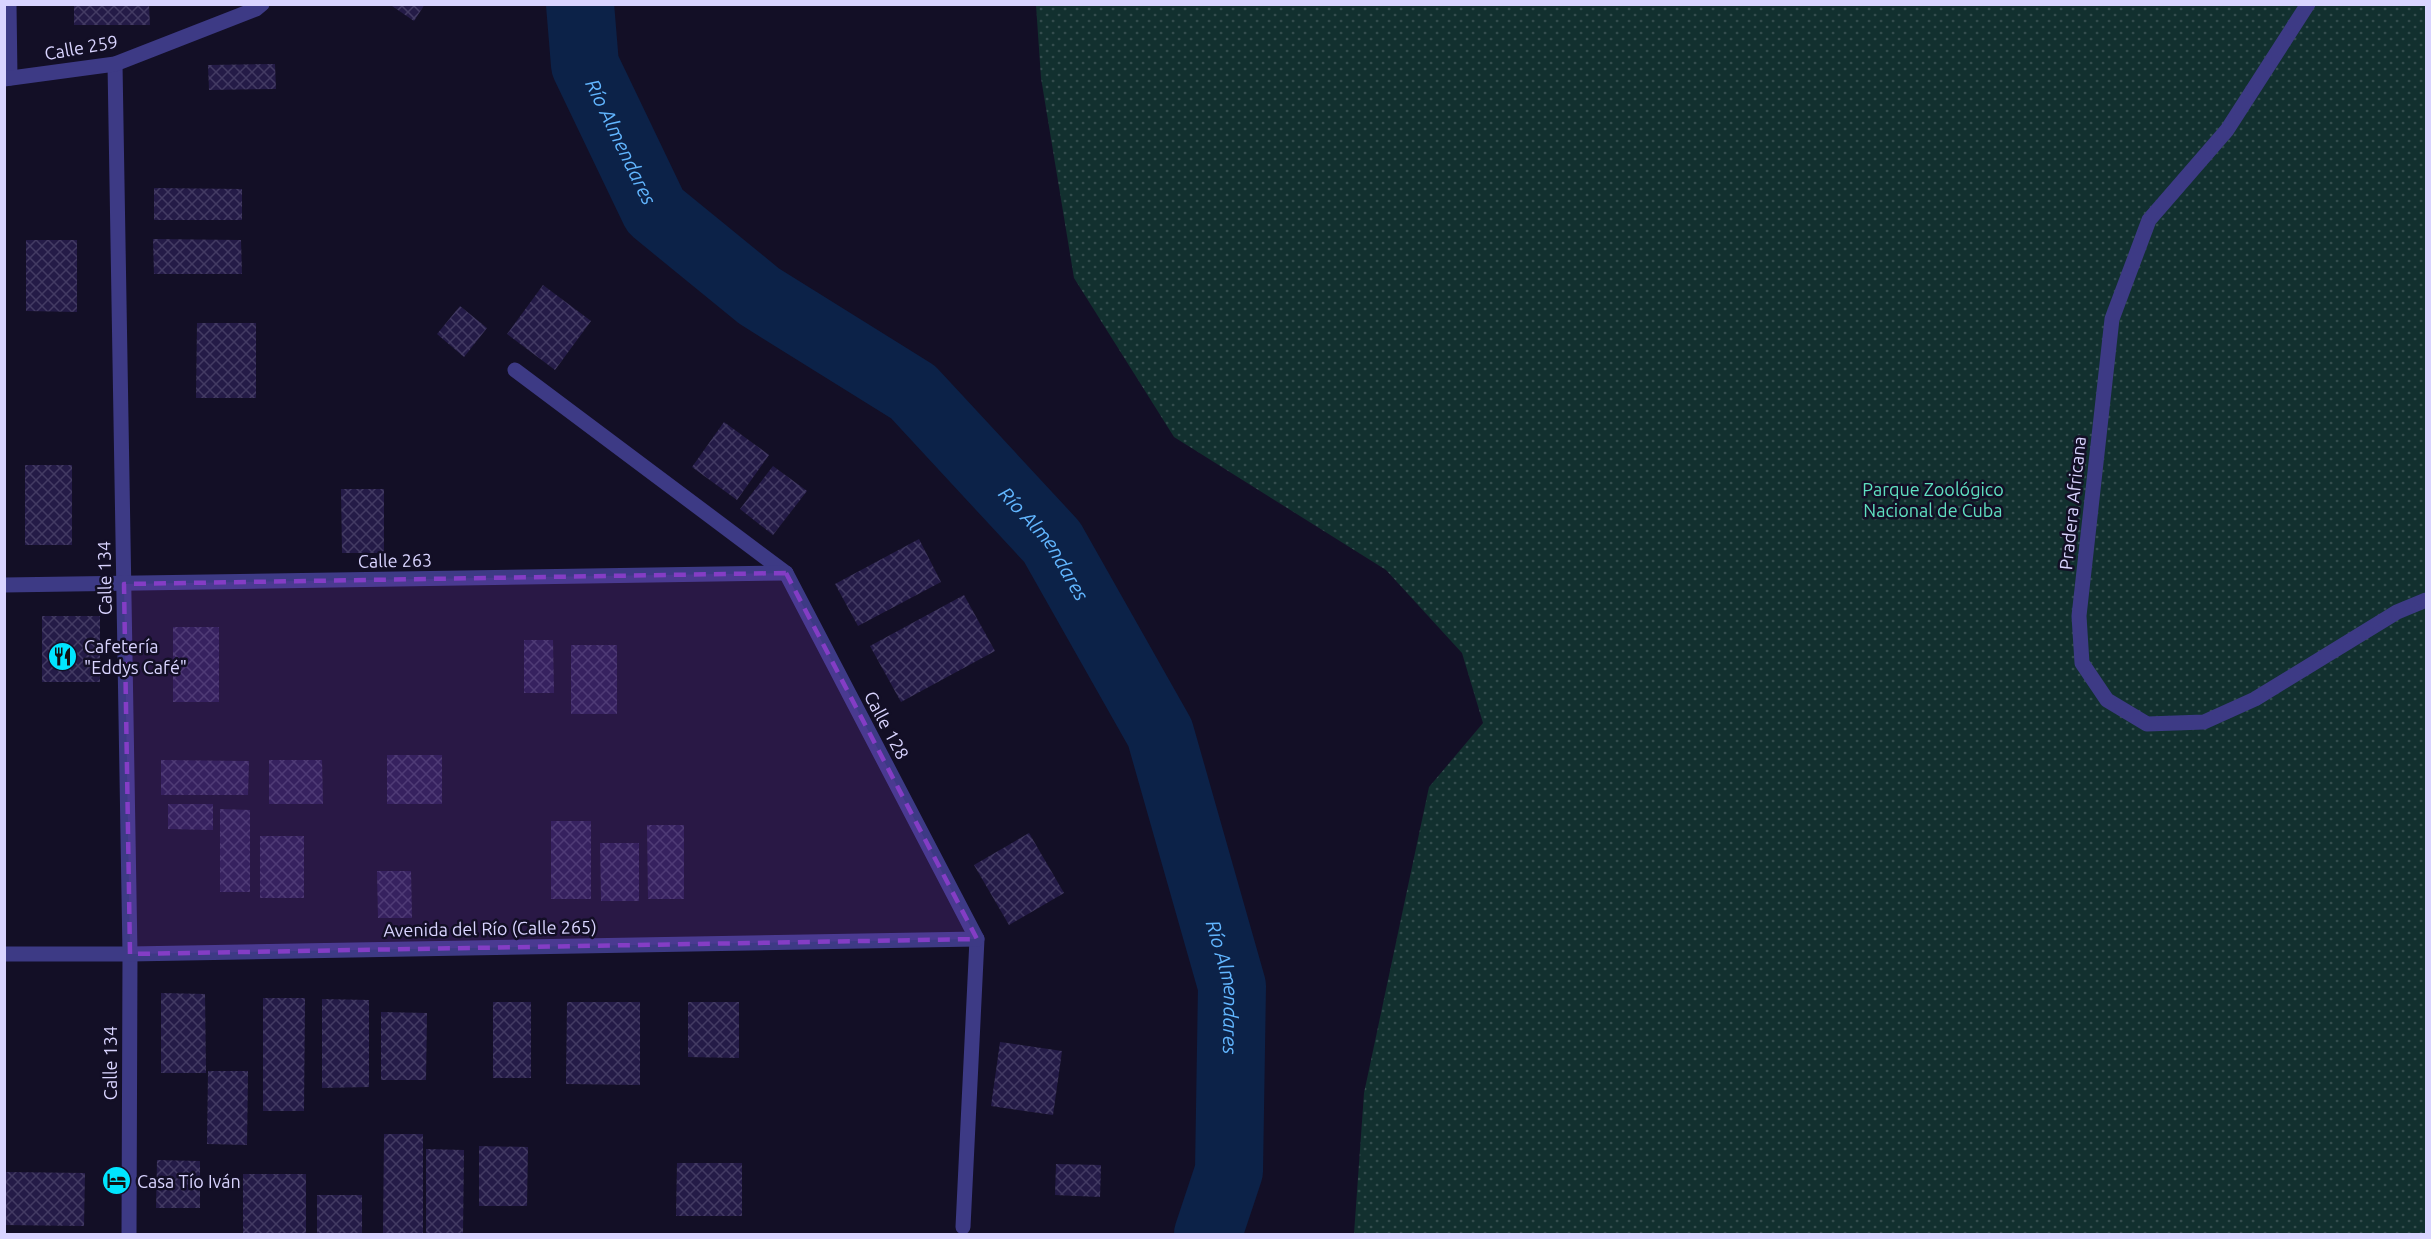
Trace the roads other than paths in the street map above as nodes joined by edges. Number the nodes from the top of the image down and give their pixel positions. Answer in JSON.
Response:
{"nodes":[{"id":1,"x":9,"y":4,"type":"edge"},
{"id":2,"x":261,"y":4,"type":"edge"},
{"id":3,"x":2308,"y":4,"type":"edge"},
{"id":4,"x":114,"y":64,"type":"junction"},
{"id":5,"x":7,"y":79,"type":"edge"},
{"id":6,"x":515,"y":370,"type":"dead end"},
{"id":7,"x":786,"y":573,"type":"junction"},
{"id":8,"x":124,"y":584,"type":"junction"},
{"id":9,"x":4,"y":585,"type":"edge"},
{"id":10,"x":2427,"y":600,"type":"edge"},
{"id":11,"x":977,"y":939,"type":"junction"},
{"id":12,"x":4,"y":954,"type":"edge"},
{"id":13,"x":130,"y":954,"type":"junction"},
{"id":14,"x":963,"y":1227,"type":"dead end"},
{"id":15,"x":129,"y":1234,"type":"edge"}],
"edges":[{"from":1,"to":5,"type":"street"},
{"from":2,"to":4,"type":"street","name":"Calle 259"},
{"from":3,"to":10,"type":"street","name":"Pradera Africana"},
{"from":4,"to":5,"type":"street","name":"Calle 259"},
{"from":4,"to":8,"type":"street","name":"Calle 134"},
{"from":6,"to":7,"type":"street","name":"Calle 128"},
{"from":7,"to":8,"type":"street","name":"Calle 263"},
{"from":7,"to":11,"type":"street","name":"Calle 128"},
{"from":8,"to":9,"type":"street","name":"Calle 263"},
{"from":8,"to":13,"type":"street","name":"Calle 134"},
{"from":11,"to":13,"type":"street","name":"Avenida del Río (Calle 265)"},
{"from":11,"to":14,"type":"street"},
{"from":12,"to":13,"type":"street","name":"Avenida del Río (Calle 265)"},
{"from":13,"to":15,"type":"street","name":"Calle 134"}]}
